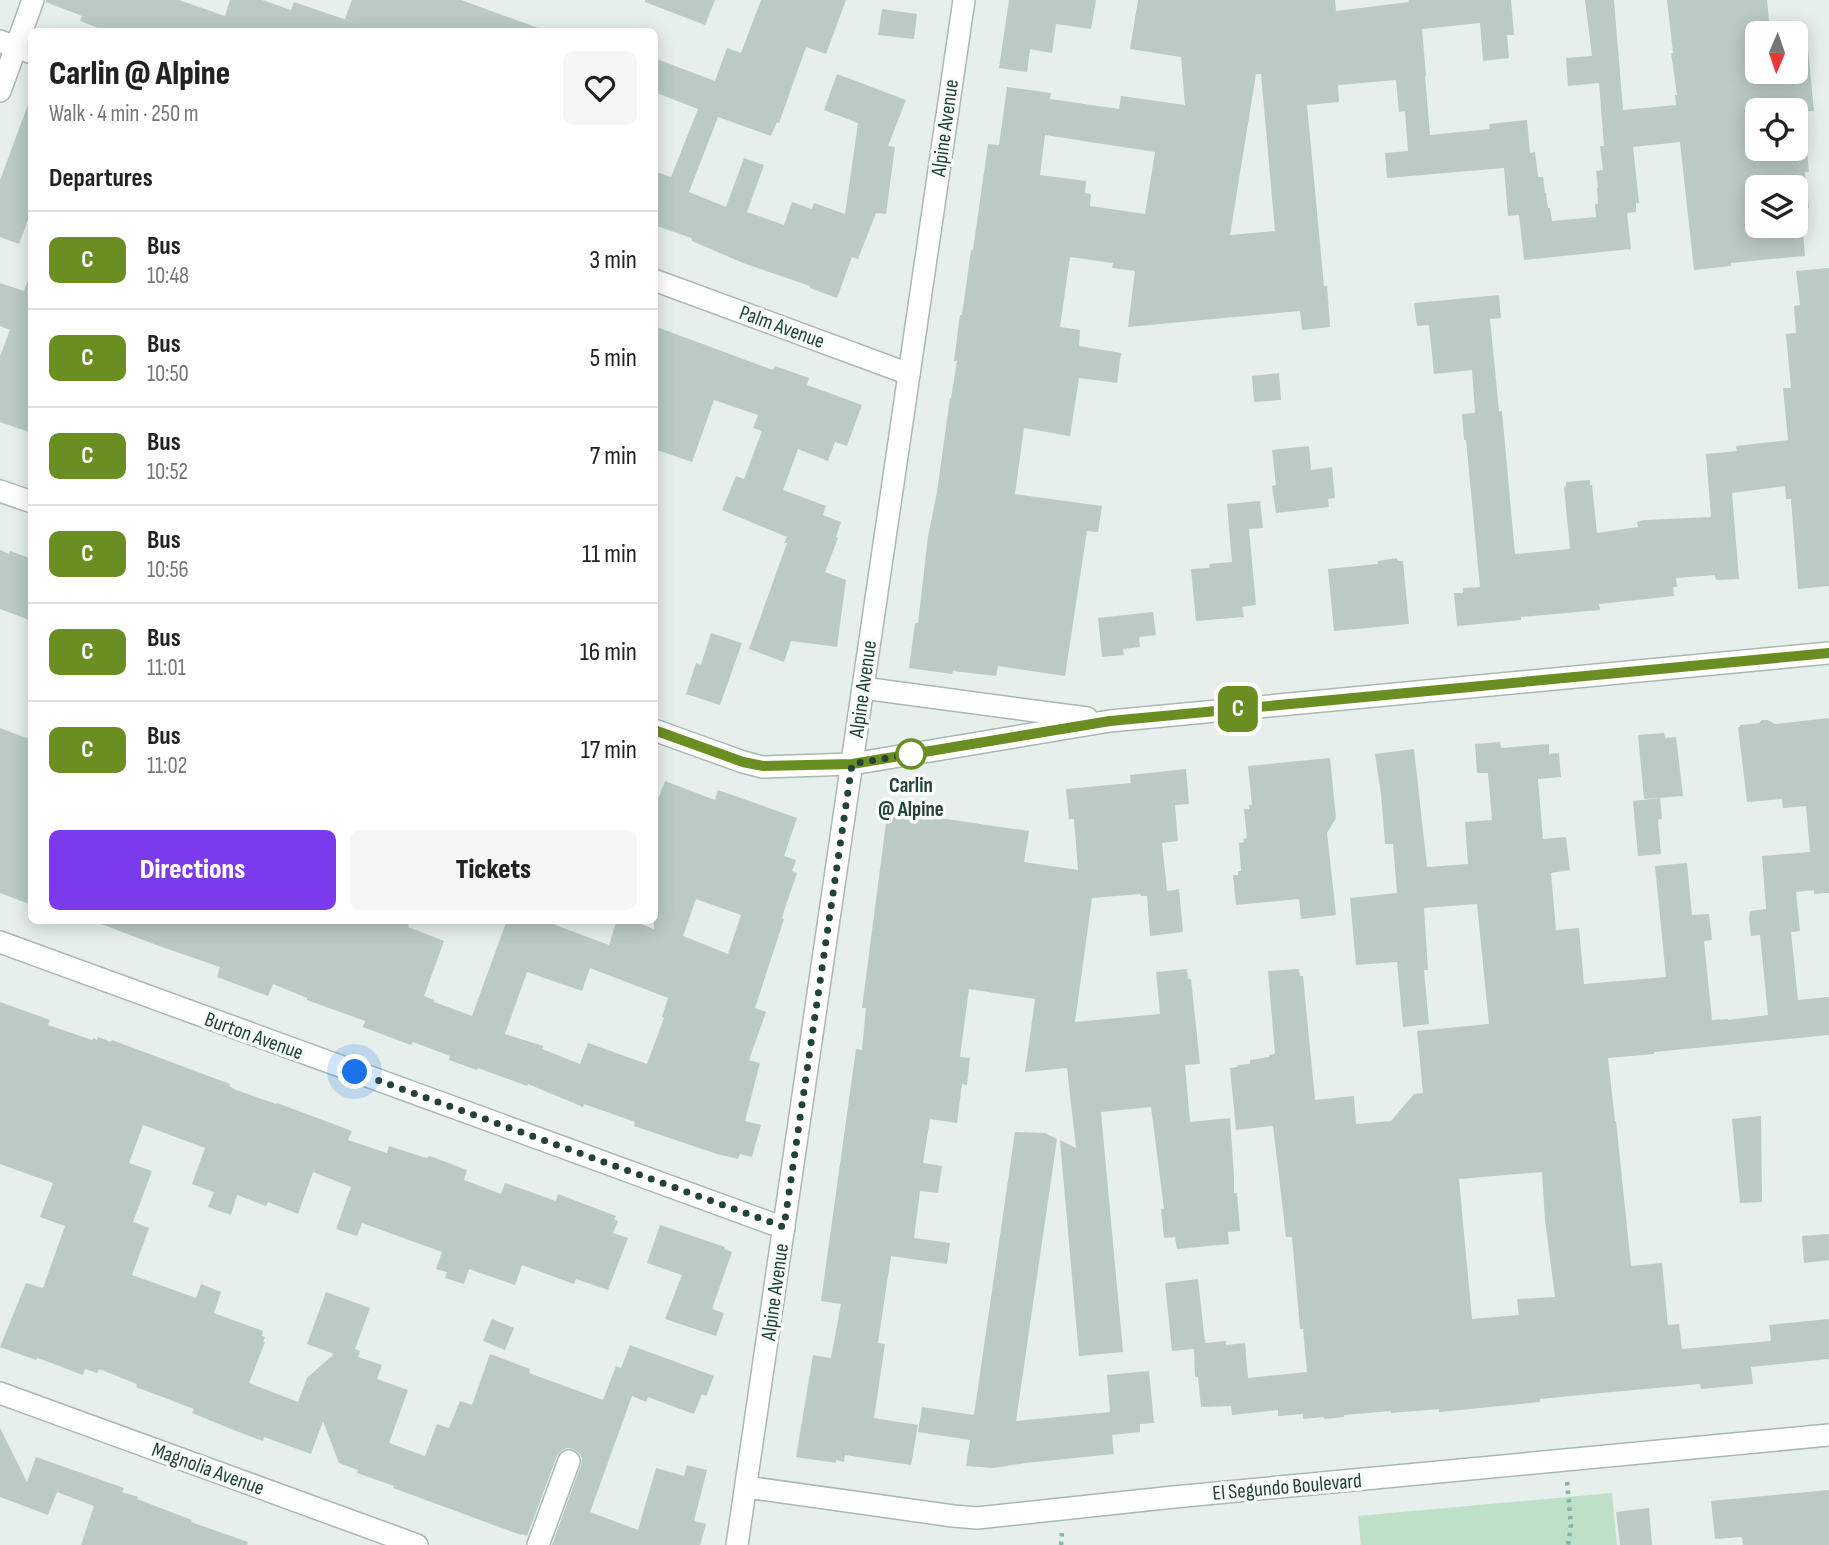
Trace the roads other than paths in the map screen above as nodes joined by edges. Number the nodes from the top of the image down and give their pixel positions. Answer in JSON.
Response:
{"nodes":[{"id":1,"x":33,"y":0,"type":"edge"},
{"id":2,"x":964,"y":0,"type":"edge"},
{"id":3,"x":16,"y":47,"type":"edge"},
{"id":4,"x":0,"y":91,"type":"edge"},
{"id":5,"x":658,"y":281,"type":"edge"},
{"id":6,"x":909,"y":374,"type":"junction"},
{"id":7,"x":0,"y":491,"type":"edge"},
{"id":8,"x":28,"y":501,"type":"edge"},
{"id":9,"x":1829,"y":653,"type":"edge"},
{"id":10,"x":863,"y":688,"type":"junction"},
{"id":11,"x":1110,"y":721,"type":"junction"},
{"id":12,"x":658,"y":731,"type":"edge"},
{"id":13,"x":852,"y":764,"type":"junction"},
{"id":14,"x":0,"y":942,"type":"edge"},
{"id":15,"x":784,"y":1227,"type":"junction"},
{"id":16,"x":0,"y":1393,"type":"edge"},
{"id":17,"x":1829,"y":1435,"type":"edge"},
{"id":18,"x":569,"y":1461,"type":"dead end"},
{"id":19,"x":746,"y":1487,"type":"junction"},
{"id":20,"x":417,"y":1545,"type":"edge"},
{"id":21,"x":538,"y":1545,"type":"edge"},
{"id":22,"x":737,"y":1545,"type":"edge"}],
"edges":[{"from":1,"to":3,"type":"street"},
{"from":2,"to":6,"type":"street","name":"Alpine Avenue"},
{"from":3,"to":4,"type":"street"},
{"from":5,"to":6,"type":"street","name":"Palm Avenue"},
{"from":6,"to":10,"type":"street","name":"Alpine Avenue"},
{"from":7,"to":8,"type":"street"},
{"from":9,"to":11,"type":"street"},
{"from":10,"to":11,"type":"street"},
{"from":10,"to":13,"type":"street","name":"Alpine Avenue"},
{"from":11,"to":13,"type":"street"},
{"from":12,"to":13,"type":"street"},
{"from":13,"to":15,"type":"street","name":"Alpine Avenue"},
{"from":14,"to":15,"type":"street","name":"Burton Avenue"},
{"from":15,"to":19,"type":"street","name":"Alpine Avenue"},
{"from":16,"to":20,"type":"street","name":"Magnolia Avenue"},
{"from":17,"to":19,"type":"street","name":"El Segundo Boulevard"},
{"from":18,"to":21,"type":"street"},
{"from":19,"to":22,"type":"street","name":"Alpine Avenue"}]}
